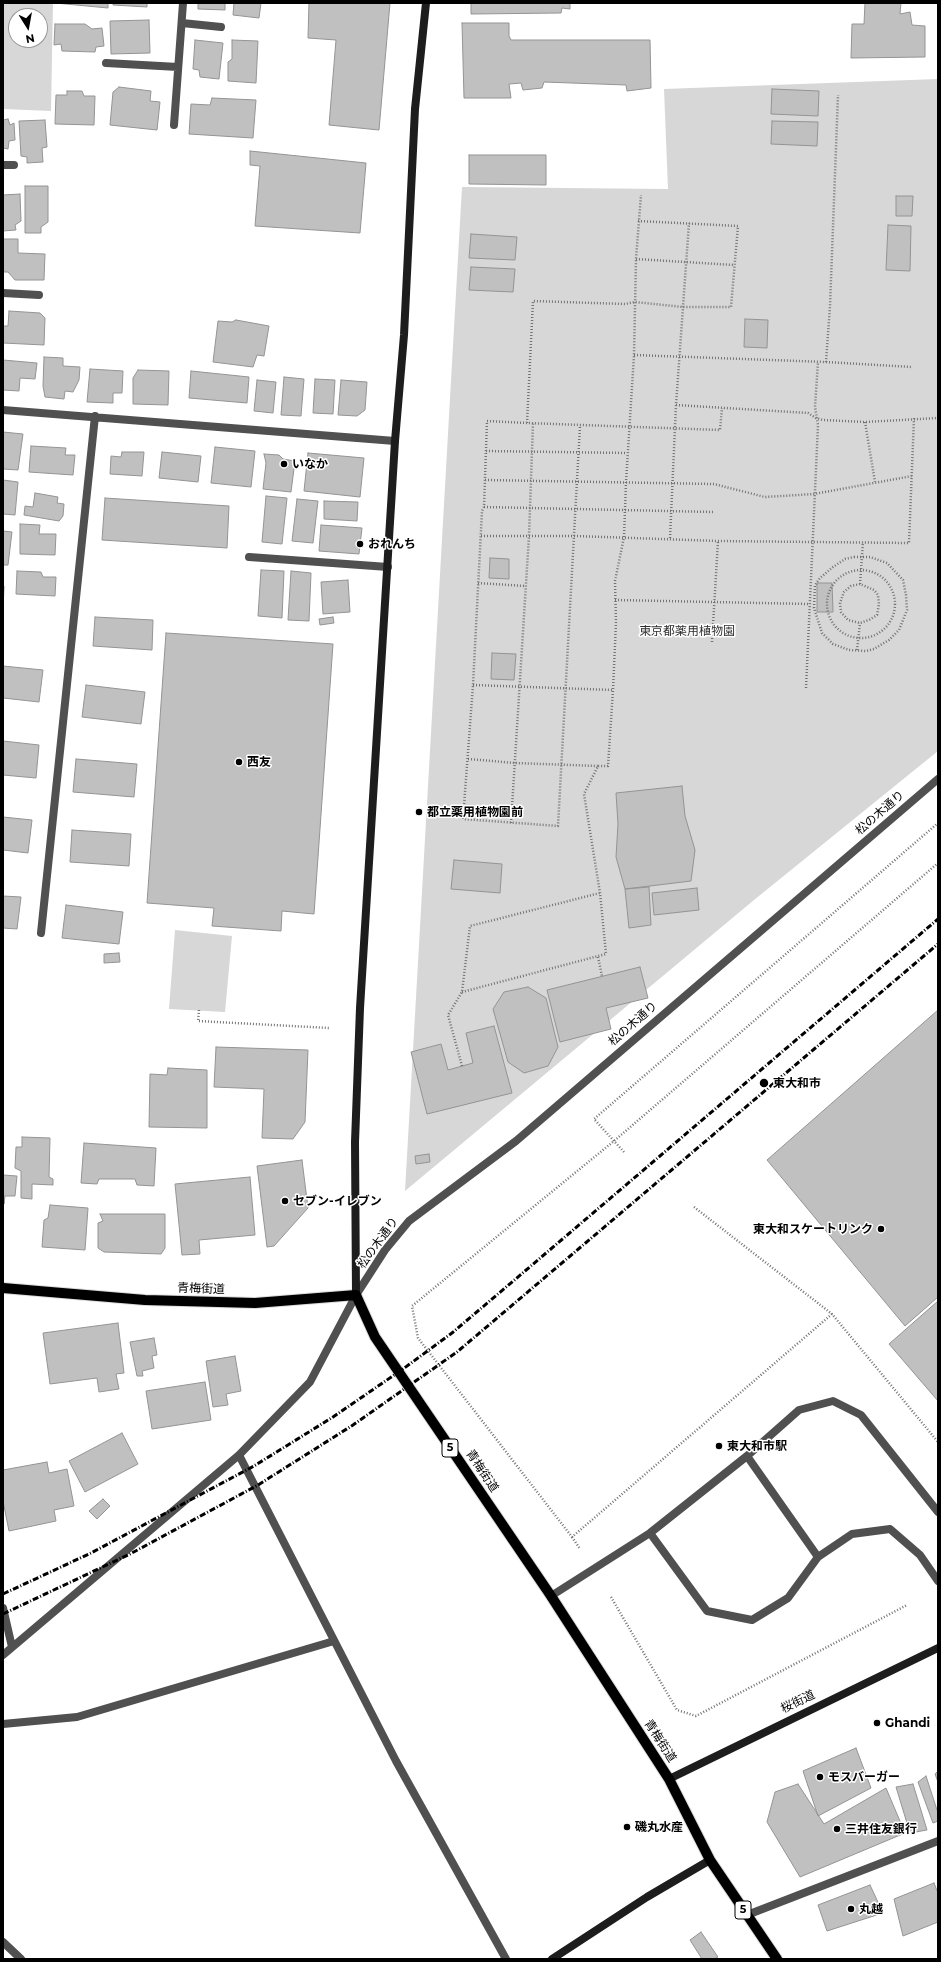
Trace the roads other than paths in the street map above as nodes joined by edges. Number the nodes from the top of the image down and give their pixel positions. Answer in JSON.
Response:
{"nodes":[{"id":1,"x":183,"y":3,"type":"edge"},
{"id":2,"x":426,"y":3,"type":"edge"},
{"id":3,"x":182,"y":23,"type":"junction"},
{"id":4,"x":221,"y":27,"type":"dead end"},
{"id":5,"x":106,"y":63,"type":"dead end"},
{"id":6,"x":178,"y":67,"type":"junction"},
{"id":7,"x":174,"y":125,"type":"dead end"},
{"id":8,"x":3,"y":164,"type":"edge"},
{"id":9,"x":14,"y":165,"type":"dead end"},
{"id":10,"x":3,"y":293,"type":"edge"},
{"id":11,"x":39,"y":295,"type":"dead end"},
{"id":12,"x":3,"y":410,"type":"edge"},
{"id":13,"x":95,"y":416,"type":"junction"},
{"id":14,"x":395,"y":441,"type":"junction"},
{"id":15,"x":249,"y":557,"type":"dead end"},
{"id":16,"x":388,"y":567,"type":"junction"},
{"id":17,"x":938,"y":779,"type":"edge"},
{"id":18,"x":41,"y":933,"type":"dead end"},
{"id":19,"x":3,"y":1288,"type":"edge"},
{"id":20,"x":356,"y":1295,"type":"junction"},
{"id":21,"x":239,"y":1455,"type":"junction"},
{"id":22,"x":747,"y":1456,"type":"junction"},
{"id":23,"x":938,"y":1512,"type":"edge"},
{"id":24,"x":650,"y":1532,"type":"junction"},
{"id":25,"x":818,"y":1557,"type":"junction"},
{"id":26,"x":938,"y":1581,"type":"edge"},
{"id":27,"x":551,"y":1596,"type":"junction"},
{"id":28,"x":3,"y":1608,"type":"edge"},
{"id":29,"x":334,"y":1640,"type":"junction"},
{"id":30,"x":12,"y":1647,"type":"junction"},
{"id":31,"x":938,"y":1648,"type":"edge"},
{"id":32,"x":3,"y":1655,"type":"edge"},
{"id":33,"x":3,"y":1724,"type":"edge"},
{"id":34,"x":669,"y":1779,"type":"junction"},
{"id":35,"x":938,"y":1841,"type":"edge"},
{"id":36,"x":710,"y":1860,"type":"junction"},
{"id":37,"x":747,"y":1915,"type":"junction"},
{"id":38,"x":3,"y":1942,"type":"edge"},
{"id":39,"x":21,"y":1959,"type":"edge"},
{"id":40,"x":506,"y":1959,"type":"edge"},
{"id":41,"x":552,"y":1959,"type":"edge"},
{"id":42,"x":777,"y":1959,"type":"edge"}],
"edges":[{"from":1,"to":3,"type":"street"},
{"from":2,"to":14,"type":"main road"},
{"from":3,"to":4,"type":"street"},
{"from":3,"to":6,"type":"street"},
{"from":5,"to":6,"type":"street"},
{"from":6,"to":7,"type":"street"},
{"from":8,"to":9,"type":"street"},
{"from":10,"to":11,"type":"street"},
{"from":12,"to":13,"type":"street"},
{"from":13,"to":14,"type":"street"},
{"from":13,"to":18,"type":"street"},
{"from":14,"to":16,"type":"main road"},
{"from":15,"to":16,"type":"street"},
{"from":16,"to":20,"type":"main road"},
{"from":17,"to":20,"type":"street","name":"松の木通り"},
{"from":19,"to":20,"type":"main road","name":"青梅街道"},
{"from":20,"to":21,"type":"street","name":"松の木通り"},
{"from":20,"to":27,"type":"main road","name":"青梅街道","number":"5"},
{"from":21,"to":29,"type":"street"},
{"from":21,"to":30,"type":"street","name":"松の木通り"},
{"from":22,"to":23,"type":"street"},
{"from":22,"to":24,"type":"street"},
{"from":22,"to":25,"type":"street"},
{"from":24,"to":25,"type":"street"},
{"from":24,"to":27,"type":"street"},
{"from":25,"to":26,"type":"street"},
{"from":27,"to":34,"type":"main road","name":"青梅街道","number":"5"},
{"from":28,"to":30,"type":"street"},
{"from":29,"to":33,"type":"street"},
{"from":29,"to":40,"type":"street"},
{"from":30,"to":32,"type":"street","name":"松の木通り"},
{"from":31,"to":34,"type":"main road","name":"桜街道"},
{"from":34,"to":36,"type":"main road","name":"青梅街道","number":"5"},
{"from":35,"to":37,"type":"street"},
{"from":36,"to":37,"type":"main road","name":"青梅街道","number":"5"},
{"from":36,"to":41,"type":"main road"},
{"from":37,"to":42,"type":"main road","name":"青梅街道","number":"5"},
{"from":38,"to":39,"type":"street"}]}
